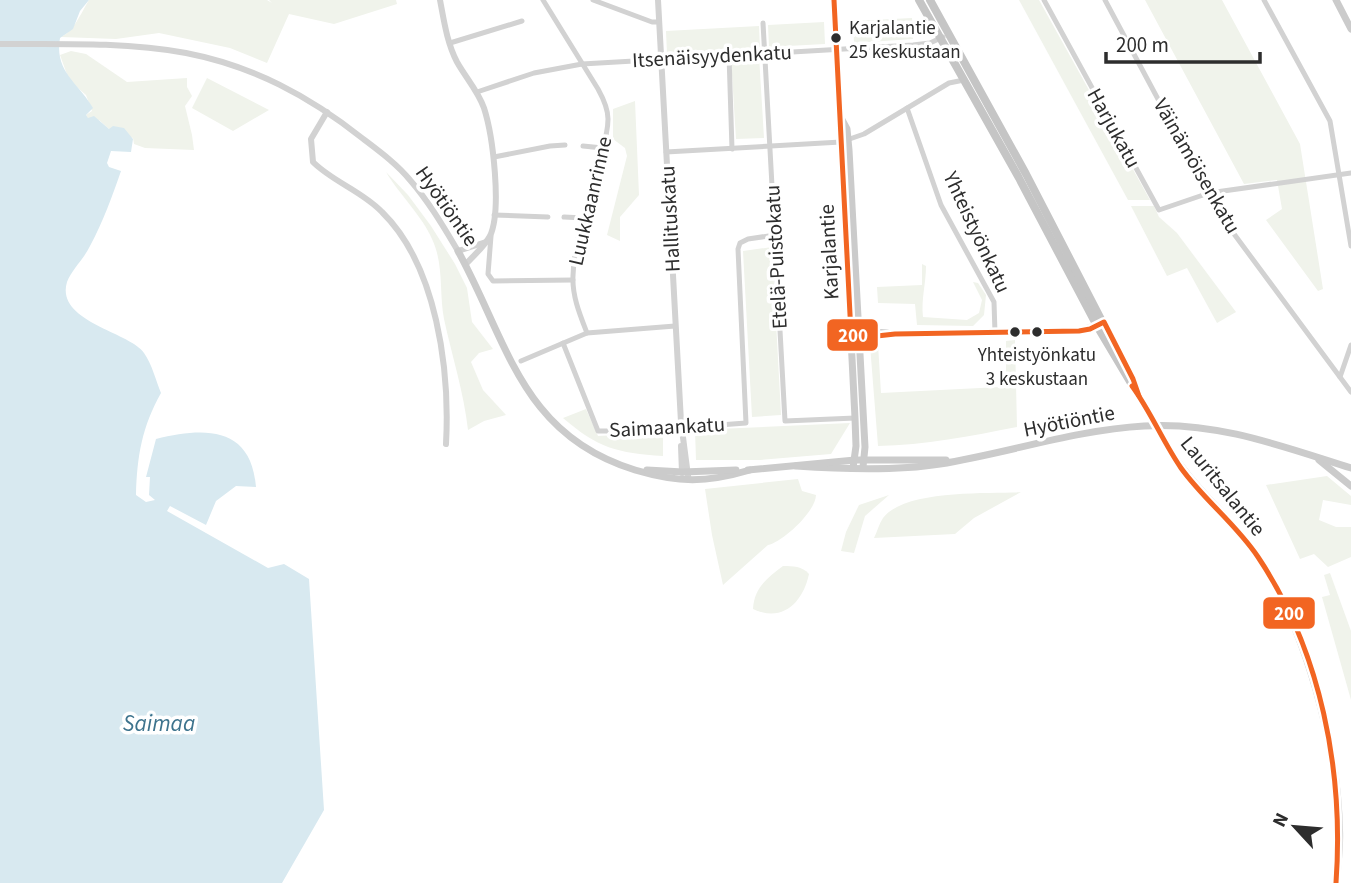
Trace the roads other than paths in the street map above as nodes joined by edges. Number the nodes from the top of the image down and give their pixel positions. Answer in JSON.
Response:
{"nodes":[{"id":1,"x":440,"y":0,"type":"edge"},
{"id":2,"x":543,"y":0,"type":"edge"},
{"id":3,"x":593,"y":0,"type":"edge"},
{"id":4,"x":658,"y":0,"type":"edge"},
{"id":5,"x":834,"y":0,"type":"edge"},
{"id":6,"x":919,"y":0,"type":"edge"},
{"id":7,"x":930,"y":0,"type":"edge"},
{"id":8,"x":1044,"y":0,"type":"edge"},
{"id":9,"x":1105,"y":0,"type":"edge"},
{"id":10,"x":1264,"y":0,"type":"edge"},
{"id":11,"x":1336,"y":0,"type":"edge"},
{"id":12,"x":1347,"y":12,"type":"edge"},
{"id":13,"x":522,"y":21,"type":"dead end"},
{"id":14,"x":659,"y":22,"type":"junction"},
{"id":15,"x":763,"y":23,"type":"dead end"},
{"id":16,"x":1351,"y":29,"type":"edge"},
{"id":17,"x":945,"y":36,"type":"junction"},
{"id":18,"x":450,"y":43,"type":"junction"},
{"id":19,"x":0,"y":44,"type":"edge"},
{"id":20,"x":836,"y":50,"type":"junction"},
{"id":21,"x":765,"y":53,"type":"junction"},
{"id":22,"x":729,"y":55,"type":"junction"},
{"id":23,"x":661,"y":60,"type":"junction"},
{"id":24,"x":582,"y":64,"type":"junction"},
{"id":25,"x":964,"y":80,"type":"junction"},
{"id":26,"x":477,"y":92,"type":"junction"},
{"id":27,"x":907,"y":108,"type":"junction"},
{"id":28,"x":327,"y":112,"type":"junction"},
{"id":29,"x":845,"y":141,"type":"junction"},
{"id":30,"x":565,"y":145,"type":"dead end"},
{"id":31,"x":583,"y":146,"type":"dead end"},
{"id":32,"x":771,"y":147,"type":"junction"},
{"id":33,"x":603,"y":148,"type":"junction"},
{"id":34,"x":732,"y":149,"type":"junction"},
{"id":35,"x":666,"y":152,"type":"junction"},
{"id":36,"x":494,"y":157,"type":"junction"},
{"id":37,"x":1351,"y":173,"type":"edge"},
{"id":38,"x":1339,"y":175,"type":"junction"},
{"id":39,"x":1209,"y":193,"type":"junction"},
{"id":40,"x":494,"y":215,"type":"junction"},
{"id":41,"x":548,"y":217,"type":"dead end"},
{"id":42,"x":564,"y":217,"type":"dead end"},
{"id":43,"x":584,"y":218,"type":"junction"},
{"id":44,"x":491,"y":232,"type":"junction"},
{"id":45,"x":775,"y":236,"type":"junction"},
{"id":46,"x":486,"y":242,"type":"junction"},
{"id":47,"x":1351,"y":246,"type":"edge"},
{"id":48,"x":458,"y":251,"type":"junction"},
{"id":49,"x":466,"y":264,"type":"junction"},
{"id":50,"x":572,"y":280,"type":"junction"},
{"id":51,"x":1100,"y":323,"type":"junction"},
{"id":52,"x":675,"y":326,"type":"junction"},
{"id":53,"x":995,"y":332,"type":"junction"},
{"id":54,"x":587,"y":333,"type":"junction"},
{"id":55,"x":856,"y":334,"type":"junction"},
{"id":56,"x":563,"y":343,"type":"junction"},
{"id":57,"x":1351,"y":345,"type":"edge"},
{"id":58,"x":521,"y":361,"type":"dead end"},
{"id":59,"x":1340,"y":377,"type":"junction"},
{"id":60,"x":1351,"y":392,"type":"edge"},
{"id":61,"x":855,"y":418,"type":"junction"},
{"id":62,"x":681,"y":427,"type":"junction"},
{"id":63,"x":446,"y":444,"type":"dead end"},
{"id":64,"x":1313,"y":456,"type":"junction"},
{"id":65,"x":855,"y":460,"type":"junction"},
{"id":66,"x":864,"y":463,"type":"junction"},
{"id":67,"x":796,"y":466,"type":"junction"},
{"id":68,"x":853,"y":468,"type":"junction"},
{"id":69,"x":1351,"y":468,"type":"edge"},
{"id":70,"x":632,"y":469,"type":"junction"},
{"id":71,"x":750,"y":470,"type":"junction"},
{"id":72,"x":684,"y":471,"type":"junction"},
{"id":73,"x":688,"y":481,"type":"junction"},
{"id":74,"x":1351,"y":486,"type":"edge"},
{"id":75,"x":1335,"y":883,"type":"edge"}],
"edges":[{"from":1,"to":18,"type":"street"},
{"from":2,"to":24,"type":"street","name":"Luukkaanrinne"},
{"from":3,"to":14,"type":"street"},
{"from":4,"to":14,"type":"street","name":"Hallituskatu"},
{"from":5,"to":20,"type":"main road","name":"Karjalantie"},
{"from":6,"to":17,"type":"main road","name":"Lauritsalantie"},
{"from":7,"to":17,"type":"main road","name":"Lauritsalantie"},
{"from":8,"to":39,"type":"street","name":"Harjukatu"},
{"from":9,"to":39,"type":"street","name":"Väinämöisenkatu"},
{"from":10,"to":38,"type":"street"},
{"from":11,"to":12,"type":"main road"},
{"from":12,"to":16,"type":"main road"},
{"from":13,"to":18,"type":"street"},
{"from":14,"to":23,"type":"street","name":"Hallituskatu"},
{"from":15,"to":21,"type":"street","name":"Etelä-Puistokatu"},
{"from":17,"to":20,"type":"street","name":"Itsenäisyydenkatu"},
{"from":17,"to":25,"type":"main road","name":"Lauritsalantie"},
{"from":17,"to":51,"type":"main road","name":"Lauritsalantie"},
{"from":18,"to":26,"type":"street"},
{"from":19,"to":28,"type":"street","name":"Hyötiöntie"},
{"from":20,"to":21,"type":"street","name":"Itsenäisyydenkatu"},
{"from":20,"to":29,"type":"main road","name":"Karjalantie"},
{"from":21,"to":22,"type":"street","name":"Itsenäisyydenkatu"},
{"from":21,"to":32,"type":"street","name":"Etelä-Puistokatu"},
{"from":22,"to":23,"type":"street","name":"Itsenäisyydenkatu"},
{"from":22,"to":34,"type":"street"},
{"from":23,"to":24,"type":"street","name":"Itsenäisyydenkatu"},
{"from":23,"to":35,"type":"street","name":"Hallituskatu"},
{"from":24,"to":26,"type":"street","name":"Itsenäisyydenkatu"},
{"from":24,"to":33,"type":"street","name":"Luukkaanrinne"},
{"from":25,"to":27,"type":"street"},
{"from":25,"to":51,"type":"main road","name":"Lauritsalantie"},
{"from":26,"to":36,"type":"street"},
{"from":27,"to":29,"type":"street"},
{"from":27,"to":53,"type":"street","name":"Yhteistyönkatu"},
{"from":28,"to":48,"type":"street","name":"Hyötiöntie"},
{"from":28,"to":63,"type":"street"},
{"from":29,"to":32,"type":"street"},
{"from":29,"to":55,"type":"main road","name":"Karjalantie"},
{"from":30,"to":36,"type":"street"},
{"from":31,"to":33,"type":"street"},
{"from":32,"to":34,"type":"street"},
{"from":32,"to":45,"type":"street","name":"Etelä-Puistokatu"},
{"from":33,"to":43,"type":"street","name":"Luukkaanrinne"},
{"from":34,"to":35,"type":"street"},
{"from":35,"to":52,"type":"street","name":"Hallituskatu"},
{"from":36,"to":40,"type":"street"},
{"from":37,"to":38,"type":"street"},
{"from":38,"to":39,"type":"street"},
{"from":38,"to":47,"type":"street"},
{"from":39,"to":59,"type":"street","name":"Väinämöisenkatu"},
{"from":40,"to":41,"type":"street"},
{"from":40,"to":44,"type":"street"},
{"from":42,"to":43,"type":"street"},
{"from":43,"to":50,"type":"street","name":"Luukkaanrinne"},
{"from":44,"to":46,"type":"street"},
{"from":44,"to":50,"type":"street"},
{"from":45,"to":61,"type":"street","name":"Etelä-Puistokatu"},
{"from":45,"to":62,"type":"street","name":"Saimaankatu"},
{"from":46,"to":48,"type":"street"},
{"from":46,"to":49,"type":"street"},
{"from":48,"to":49,"type":"main road","name":"Hyötiöntie"},
{"from":49,"to":70,"type":"main road","name":"Hyötiöntie"},
{"from":50,"to":54,"type":"street","name":"Luukkaanrinne"},
{"from":51,"to":53,"type":"main road"},
{"from":51,"to":75,"type":"main road","name":"Lauritsalantie","bridge":true},
{"from":52,"to":54,"type":"street"},
{"from":52,"to":62,"type":"street","name":"Hallituskatu"},
{"from":53,"to":55,"type":"main road"},
{"from":54,"to":56,"type":"street"},
{"from":55,"to":61,"type":"main road","name":"Karjalantie"},
{"from":55,"to":66,"type":"main road","name":"Karjalantie"},
{"from":56,"to":58,"type":"street"},
{"from":56,"to":62,"type":"street","name":"Saimaankatu"},
{"from":57,"to":59,"type":"street"},
{"from":59,"to":60,"type":"street","name":"Väinämöisenkatu"},
{"from":61,"to":65,"type":"main road","name":"Karjalantie"},
{"from":62,"to":72,"type":"street","name":"Hallituskatu"},
{"from":64,"to":66,"type":"main road","name":"Hyötiöntie"},
{"from":64,"to":69,"type":"main road","name":"Hyötiöntie"},
{"from":64,"to":74,"type":"main road"},
{"from":65,"to":66,"type":"main road","name":"Hyötiöntie"},
{"from":65,"to":67,"type":"main road","name":"Hyötiöntie"},
{"from":65,"to":68,"type":"main road","name":"Karjalantie"},
{"from":66,"to":68,"type":"main road","name":"Hyötiöntie"},
{"from":67,"to":68,"type":"main road","name":"Hyötiöntie"},
{"from":67,"to":71,"type":"main road","name":"Hyötiöntie"},
{"from":70,"to":72,"type":"main road","name":"Hyötiöntie"},
{"from":70,"to":73,"type":"main road","name":"Hyötiöntie"},
{"from":71,"to":72,"type":"main road","name":"Hyötiöntie"},
{"from":71,"to":73,"type":"main road","name":"Hyötiöntie"},
{"from":72,"to":73,"type":"street","name":"Hallituskatu"}]}
